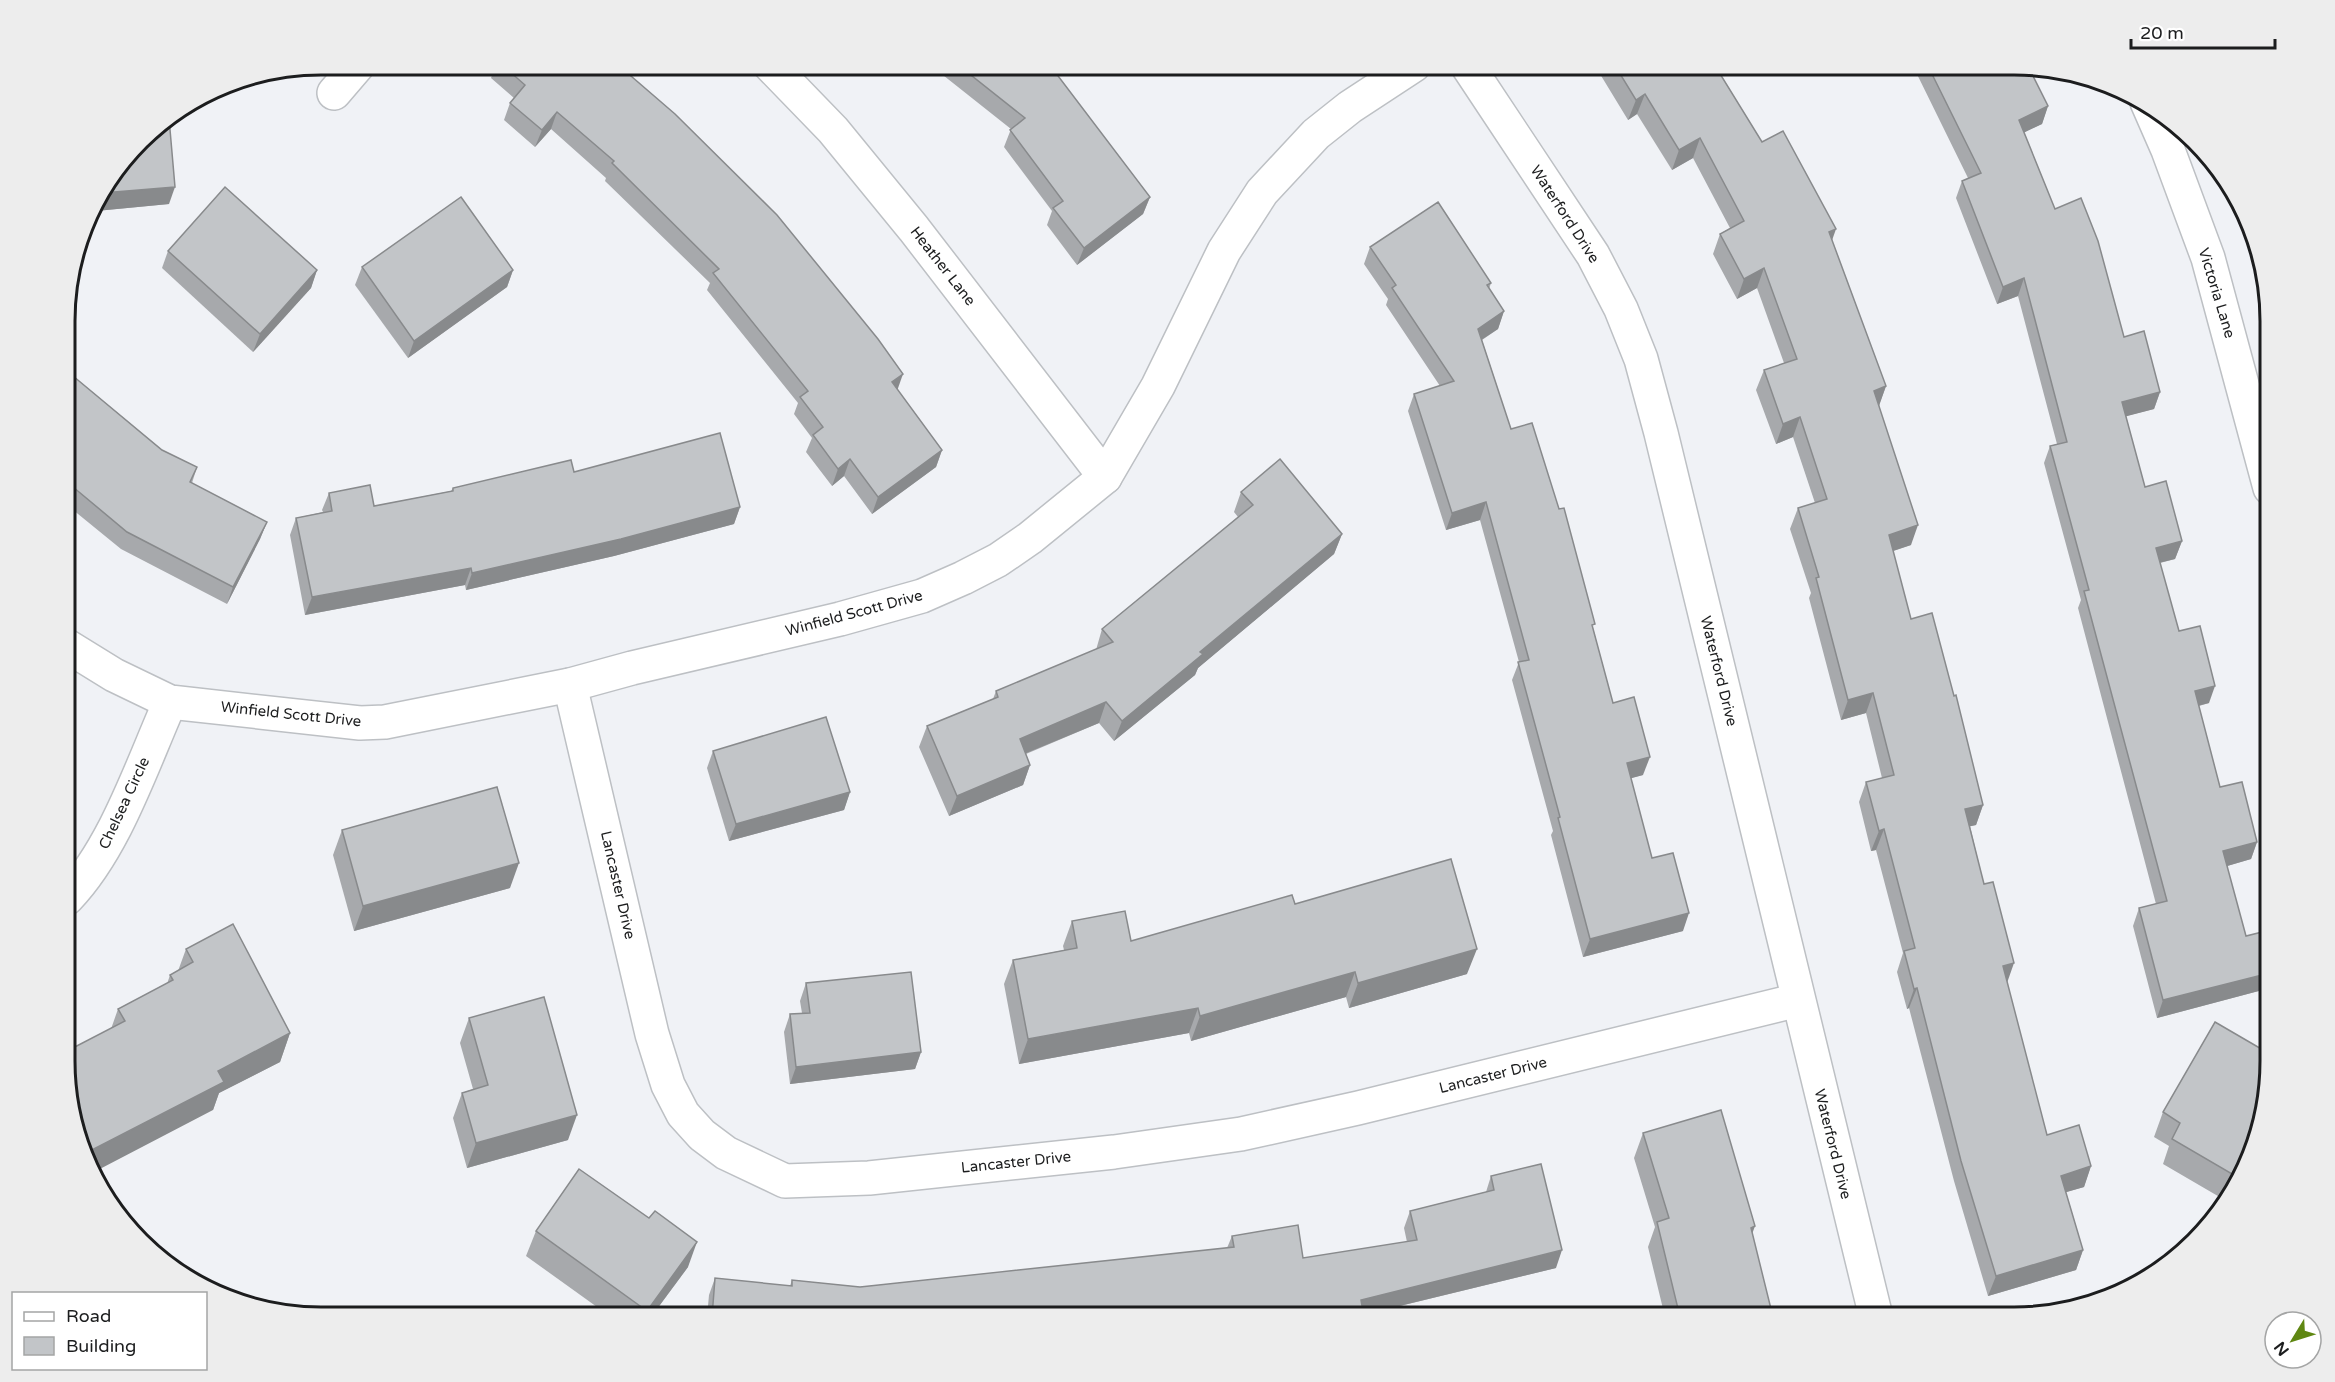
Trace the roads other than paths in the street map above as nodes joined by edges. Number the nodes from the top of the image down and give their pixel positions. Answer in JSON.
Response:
{"nodes":[{"id":1,"x":349,"y":75,"type":"edge"},
{"id":2,"x":780,"y":75,"type":"edge"},
{"id":3,"x":1398,"y":75,"type":"edge"},
{"id":4,"x":1474,"y":75,"type":"edge"},
{"id":5,"x":334,"y":93,"type":"dead end"},
{"id":6,"x":2155,"y":120,"type":"edge"},
{"id":7,"x":2260,"y":451,"type":"edge"},
{"id":8,"x":1105,"y":477,"type":"junction"},
{"id":9,"x":75,"y":651,"type":"edge"},
{"id":10,"x":570,"y":685,"type":"junction"},
{"id":11,"x":170,"y":702,"type":"junction"},
{"id":12,"x":75,"y":888,"type":"edge"},
{"id":13,"x":1798,"y":1000,"type":"junction"},
{"id":14,"x":1874,"y":1307,"type":"edge"}],
"edges":[{"from":1,"to":5,"type":"street"},
{"from":2,"to":8,"type":"street","name":"Heather Lane"},
{"from":3,"to":8,"type":"street","name":"Winfield Scott Drive"},
{"from":4,"to":13,"type":"street","name":"Waterford Drive"},
{"from":6,"to":7,"type":"street","name":"Victoria Lane"},
{"from":8,"to":10,"type":"street","name":"Winfield Scott Drive"},
{"from":9,"to":11,"type":"street","name":"Winfield Scott Drive"},
{"from":10,"to":11,"type":"street","name":"Winfield Scott Drive"},
{"from":10,"to":13,"type":"street","name":"Lancaster Drive"},
{"from":11,"to":12,"type":"street","name":"Chelsea Circle"},
{"from":13,"to":14,"type":"street","name":"Waterford Drive"}]}
